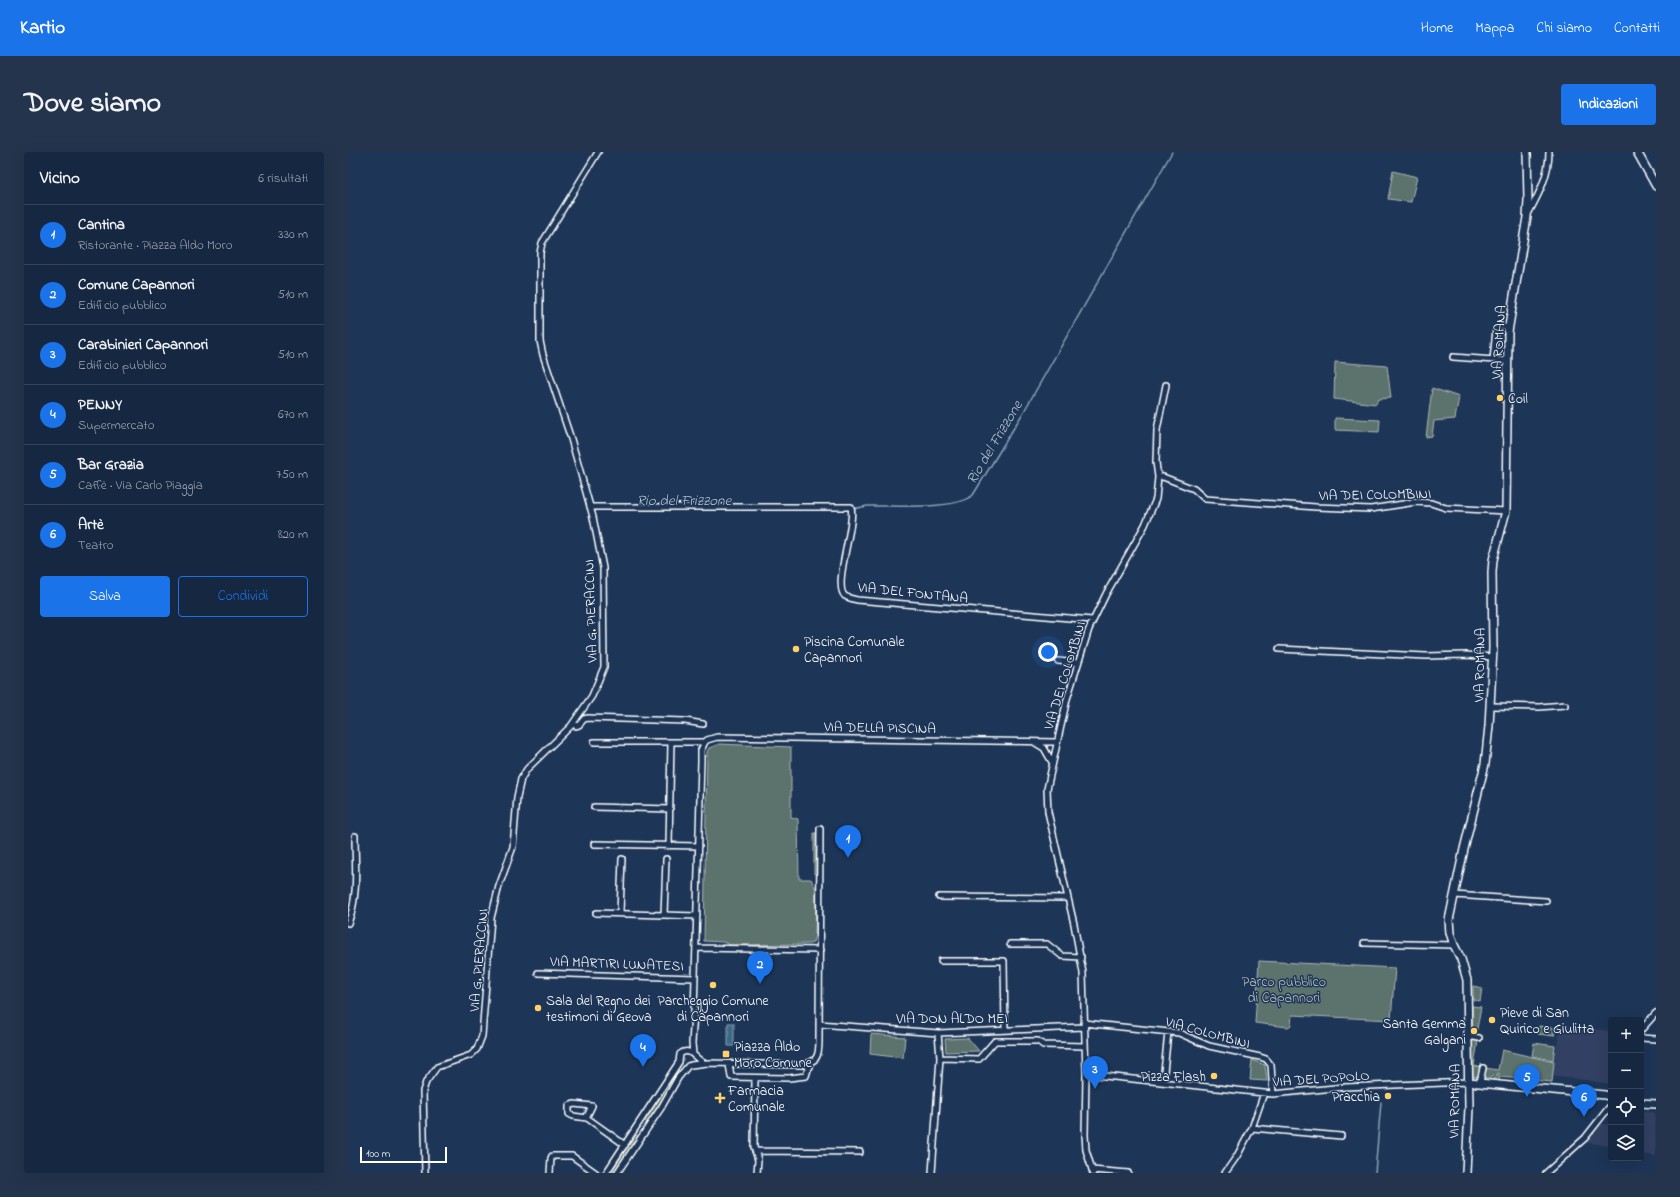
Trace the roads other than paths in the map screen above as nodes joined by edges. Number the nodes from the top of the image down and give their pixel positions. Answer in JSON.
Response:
{"nodes":[{"id":1,"x":598,"y":152,"type":"edge"},
{"id":2,"x":1527,"y":152,"type":"edge"},
{"id":3,"x":1550,"y":152,"type":"edge"},
{"id":4,"x":1637,"y":152,"type":"edge"},
{"id":5,"x":1656,"y":186,"type":"edge"},
{"id":6,"x":1527,"y":217,"type":"junction"},
{"id":7,"x":1509,"y":327,"type":"junction"},
{"id":8,"x":1453,"y":357,"type":"dead end"},
{"id":9,"x":1493,"y":360,"type":"junction"},
{"id":10,"x":1508,"y":361,"type":"junction"},
{"id":11,"x":1166,"y":385,"type":"dead end"},
{"id":12,"x":1158,"y":477,"type":"junction"},
{"id":13,"x":590,"y":507,"type":"junction"},
{"id":14,"x":1506,"y":511,"type":"junction"},
{"id":15,"x":1092,"y":620,"type":"junction"},
{"id":16,"x":1279,"y":649,"type":"dead end"},
{"id":17,"x":1493,"y":657,"type":"junction"},
{"id":18,"x":1058,"y":661,"type":"dead end"},
{"id":19,"x":1078,"y":663,"type":"junction"},
{"id":20,"x":1565,"y":705,"type":"dead end"},
{"id":21,"x":1491,"y":706,"type":"junction"},
{"id":22,"x":573,"y":723,"type":"junction"},
{"id":23,"x":703,"y":724,"type":"dead end"},
{"id":24,"x":1027,"y":741,"type":"junction"},
{"id":25,"x":594,"y":742,"type":"dead end"},
{"id":26,"x":671,"y":742,"type":"junction"},
{"id":27,"x":705,"y":742,"type":"junction"},
{"id":28,"x":1056,"y":742,"type":"junction"},
{"id":29,"x":1052,"y":763,"type":"junction"},
{"id":30,"x":594,"y":807,"type":"dead end"},
{"id":31,"x":670,"y":809,"type":"junction"},
{"id":32,"x":820,"y":829,"type":"dead end"},
{"id":33,"x":355,"y":836,"type":"dead end"},
{"id":34,"x":594,"y":844,"type":"dead end"},
{"id":35,"x":669,"y":846,"type":"junction"},
{"id":36,"x":699,"y":846,"type":"junction"},
{"id":37,"x":622,"y":859,"type":"dead end"},
{"id":38,"x":666,"y":860,"type":"dead end"},
{"id":39,"x":1454,"y":895,"type":"junction"},
{"id":40,"x":939,"y":898,"type":"dead end"},
{"id":41,"x":1068,"y":898,"type":"junction"},
{"id":42,"x":1546,"y":901,"type":"dead end"},
{"id":43,"x":596,"y":913,"type":"dead end"},
{"id":44,"x":620,"y":913,"type":"junction"},
{"id":45,"x":664,"y":915,"type":"junction"},
{"id":46,"x":697,"y":916,"type":"junction"},
{"id":47,"x":348,"y":923,"type":"edge"},
{"id":48,"x":1364,"y":943,"type":"dead end"},
{"id":49,"x":1010,"y":944,"type":"dead end"},
{"id":50,"x":1454,"y":945,"type":"junction"},
{"id":51,"x":696,"y":948,"type":"junction"},
{"id":52,"x":820,"y":950,"type":"junction"},
{"id":53,"x":1081,"y":956,"type":"junction"},
{"id":54,"x":941,"y":961,"type":"dead end"},
{"id":55,"x":538,"y":973,"type":"dead end"},
{"id":56,"x":695,"y":978,"type":"junction"},
{"id":57,"x":1656,"y":1013,"type":"edge"},
{"id":58,"x":819,"y":1024,"type":"junction"},
{"id":59,"x":1084,"y":1025,"type":"junction"},
{"id":60,"x":1644,"y":1027,"type":"edge"},
{"id":61,"x":1005,"y":1030,"type":"junction"},
{"id":62,"x":1168,"y":1032,"type":"junction"},
{"id":63,"x":938,"y":1033,"type":"junction"},
{"id":64,"x":692,"y":1036,"type":"junction"},
{"id":65,"x":1467,"y":1036,"type":"junction"},
{"id":66,"x":1479,"y":1038,"type":"dead end"},
{"id":67,"x":1644,"y":1038,"type":"edge"},
{"id":68,"x":1656,"y":1040,"type":"edge"},
{"id":69,"x":1085,"y":1046,"type":"junction"},
{"id":70,"x":684,"y":1051,"type":"junction"},
{"id":71,"x":694,"y":1055,"type":"junction"},
{"id":72,"x":940,"y":1058,"type":"junction"},
{"id":73,"x":679,"y":1062,"type":"junction"},
{"id":74,"x":707,"y":1063,"type":"junction"},
{"id":75,"x":810,"y":1063,"type":"junction"},
{"id":76,"x":729,"y":1064,"type":"junction"},
{"id":77,"x":690,"y":1066,"type":"junction"},
{"id":78,"x":1483,"y":1068,"type":"dead end"},
{"id":79,"x":1086,"y":1074,"type":"junction"},
{"id":80,"x":754,"y":1078,"type":"junction"},
{"id":81,"x":1163,"y":1082,"type":"junction"},
{"id":82,"x":1469,"y":1082,"type":"junction"},
{"id":83,"x":1480,"y":1082,"type":"junction"},
{"id":84,"x":1264,"y":1093,"type":"junction"},
{"id":85,"x":1273,"y":1094,"type":"junction"},
{"id":86,"x":1608,"y":1096,"type":"edge"},
{"id":87,"x":1644,"y":1103,"type":"edge"},
{"id":88,"x":1656,"y":1104,"type":"edge"},
{"id":89,"x":1608,"y":1109,"type":"edge"},
{"id":90,"x":586,"y":1118,"type":"junction"},
{"id":91,"x":1252,"y":1128,"type":"junction"},
{"id":92,"x":1341,"y":1136,"type":"dead end"},
{"id":93,"x":625,"y":1145,"type":"junction"},
{"id":94,"x":755,"y":1151,"type":"junction"},
{"id":95,"x":860,"y":1152,"type":"dead end"},
{"id":96,"x":1092,"y":1172,"type":"edge"},
{"id":97,"x":425,"y":1173,"type":"edge"},
{"id":98,"x":550,"y":1173,"type":"edge"},
{"id":99,"x":596,"y":1173,"type":"edge"},
{"id":100,"x":606,"y":1173,"type":"edge"},
{"id":101,"x":617,"y":1173,"type":"edge"},
{"id":102,"x":757,"y":1173,"type":"edge"},
{"id":103,"x":932,"y":1173,"type":"edge"},
{"id":104,"x":1128,"y":1173,"type":"edge"},
{"id":105,"x":1224,"y":1173,"type":"edge"},
{"id":106,"x":1466,"y":1173,"type":"edge"},
{"id":107,"x":1546,"y":1173,"type":"edge"}],
"edges":[{"from":1,"to":13,"type":"street","name":"VIA G. PIERACCINI"},
{"from":2,"to":6,"type":"street","name":"VIA ROMANA"},
{"from":3,"to":6,"type":"street"},
{"from":4,"to":5,"type":"street"},
{"from":6,"to":7,"type":"street","name":"VIA ROMANA"},
{"from":7,"to":9,"type":"street"},
{"from":7,"to":10,"type":"street","name":"VIA ROMANA"},
{"from":8,"to":9,"type":"street"},
{"from":9,"to":10,"type":"street"},
{"from":10,"to":14,"type":"street","name":"VIA ROMANA"},
{"from":11,"to":12,"type":"street"},
{"from":12,"to":14,"type":"street","name":"VIA DEI COLOMBINI"},
{"from":12,"to":15,"type":"street","name":"VIA DEI COLOMBINI"},
{"from":13,"to":15,"type":"street","name":"VIA DEL FONTANA"},
{"from":13,"to":22,"type":"street","name":"VIA G. PIERACCINI"},
{"from":14,"to":17,"type":"street","name":"VIA ROMANA"},
{"from":15,"to":19,"type":"street","name":"VIA DEI COLOMBINI"},
{"from":16,"to":17,"type":"street"},
{"from":17,"to":21,"type":"street","name":"VIA ROMANA"},
{"from":18,"to":19,"type":"street"},
{"from":19,"to":28,"type":"street","name":"VIA DEI COLOMBINI"},
{"from":20,"to":21,"type":"street"},
{"from":21,"to":39,"type":"street","name":"VIA ROMANA"},
{"from":22,"to":23,"type":"street"},
{"from":22,"to":97,"type":"street","name":"VIA G. PIERACCINI"},
{"from":24,"to":27,"type":"street","name":"VIA DELLA PISCINA"},
{"from":24,"to":28,"type":"street","name":"VIA DELLA PISCINA"},
{"from":24,"to":29,"type":"street"},
{"from":25,"to":26,"type":"street"},
{"from":26,"to":27,"type":"street"},
{"from":26,"to":31,"type":"street"},
{"from":27,"to":36,"type":"street","name":"VIA MARTIRI LUNATESI"},
{"from":28,"to":29,"type":"street","name":"VIA DEI COLOMBINI"},
{"from":29,"to":41,"type":"street","name":"VIA DEI COLOMBINI"},
{"from":30,"to":31,"type":"street"},
{"from":31,"to":35,"type":"street"},
{"from":32,"to":52,"type":"street"},
{"from":33,"to":47,"type":"street"},
{"from":34,"to":35,"type":"street"},
{"from":35,"to":36,"type":"street"},
{"from":36,"to":46,"type":"street","name":"VIA MARTIRI LUNATESI"},
{"from":37,"to":44,"type":"street"},
{"from":38,"to":45,"type":"street"},
{"from":39,"to":42,"type":"street"},
{"from":39,"to":50,"type":"street","name":"VIA ROMANA"},
{"from":40,"to":41,"type":"street"},
{"from":41,"to":53,"type":"street","name":"VIA DEI COLOMBINI"},
{"from":43,"to":44,"type":"street"},
{"from":44,"to":45,"type":"street"},
{"from":45,"to":46,"type":"street"},
{"from":46,"to":51,"type":"street","name":"VIA MARTIRI LUNATESI"},
{"from":48,"to":50,"type":"street"},
{"from":49,"to":53,"type":"street"},
{"from":50,"to":65,"type":"street","name":"VIA ROMANA"},
{"from":51,"to":52,"type":"street"},
{"from":51,"to":56,"type":"street","name":"VIA MARTIRI LUNATESI"},
{"from":52,"to":58,"type":"street"},
{"from":53,"to":59,"type":"street","name":"VIA DEI COLOMBINI"},
{"from":54,"to":61,"type":"street"},
{"from":55,"to":56,"type":"street","name":"VIA MARTIRI LUNATESI"},
{"from":56,"to":64,"type":"street","name":"VIA MARTIRI LUNATESI"},
{"from":57,"to":60,"type":"street"},
{"from":58,"to":63,"type":"street","name":"VIA DON ALDO MEI"},
{"from":58,"to":75,"type":"street"},
{"from":59,"to":61,"type":"street","name":"VIA DON ALDO MEI"},
{"from":59,"to":62,"type":"street","name":"VIA COLOMBINI"},
{"from":59,"to":69,"type":"street","name":"VIA DEI COLOMBINI"},
{"from":61,"to":63,"type":"street","name":"VIA DON ALDO MEI"},
{"from":62,"to":81,"type":"street"},
{"from":62,"to":85,"type":"street","name":"VIA COLOMBINI"},
{"from":63,"to":72,"type":"street"},
{"from":64,"to":70,"type":"street","name":"VIA MARTIRI LUNATESI"},
{"from":64,"to":71,"type":"street","name":"VIA MARTIRI LUNATESI"},
{"from":65,"to":66,"type":"street"},
{"from":65,"to":82,"type":"street","name":"VIA ROMANA"},
{"from":67,"to":68,"type":"street"},
{"from":69,"to":72,"type":"street"},
{"from":69,"to":79,"type":"street","name":"VIA DEI COLOMBINI"},
{"from":70,"to":71,"type":"street"},
{"from":70,"to":73,"type":"street","name":"VIA MARTIRI LUNATESI"},
{"from":71,"to":74,"type":"street"},
{"from":71,"to":77,"type":"street","name":"VIA MARTIRI LUNATESI"},
{"from":72,"to":103,"type":"street"},
{"from":73,"to":77,"type":"street"},
{"from":73,"to":93,"type":"street","name":"VIA MARTIRI LUNATESI"},
{"from":74,"to":76,"type":"street"},
{"from":74,"to":77,"type":"street"},
{"from":75,"to":76,"type":"street"},
{"from":75,"to":80,"type":"street"},
{"from":76,"to":80,"type":"street"},
{"from":77,"to":101,"type":"street","name":"VIA MARTIRI LUNATESI"},
{"from":78,"to":83,"type":"street"},
{"from":79,"to":81,"type":"street"},
{"from":79,"to":96,"type":"street","name":"VIA DEI COLOMBINI"},
{"from":80,"to":94,"type":"street"},
{"from":81,"to":84,"type":"street"},
{"from":82,"to":83,"type":"street"},
{"from":82,"to":85,"type":"street","name":"VIA DEL POPOLO"},
{"from":82,"to":106,"type":"street","name":"VIA ROMANA"},
{"from":83,"to":86,"type":"street"},
{"from":84,"to":85,"type":"street","name":"VIA DEL POPOLO"},
{"from":84,"to":91,"type":"street","name":"VIA DEL POPOLO"},
{"from":87,"to":88,"type":"street"},
{"from":89,"to":107,"type":"street"},
{"from":90,"to":90,"type":"street"},
{"from":90,"to":93,"type":"street"},
{"from":91,"to":92,"type":"street"},
{"from":91,"to":105,"type":"street","name":"VIA DEL POPOLO"},
{"from":93,"to":100,"type":"street","name":"VIA MARTIRI LUNATESI"},
{"from":94,"to":95,"type":"street"},
{"from":94,"to":102,"type":"street"},
{"from":96,"to":104,"type":"street"},
{"from":98,"to":99,"type":"street"}]}
